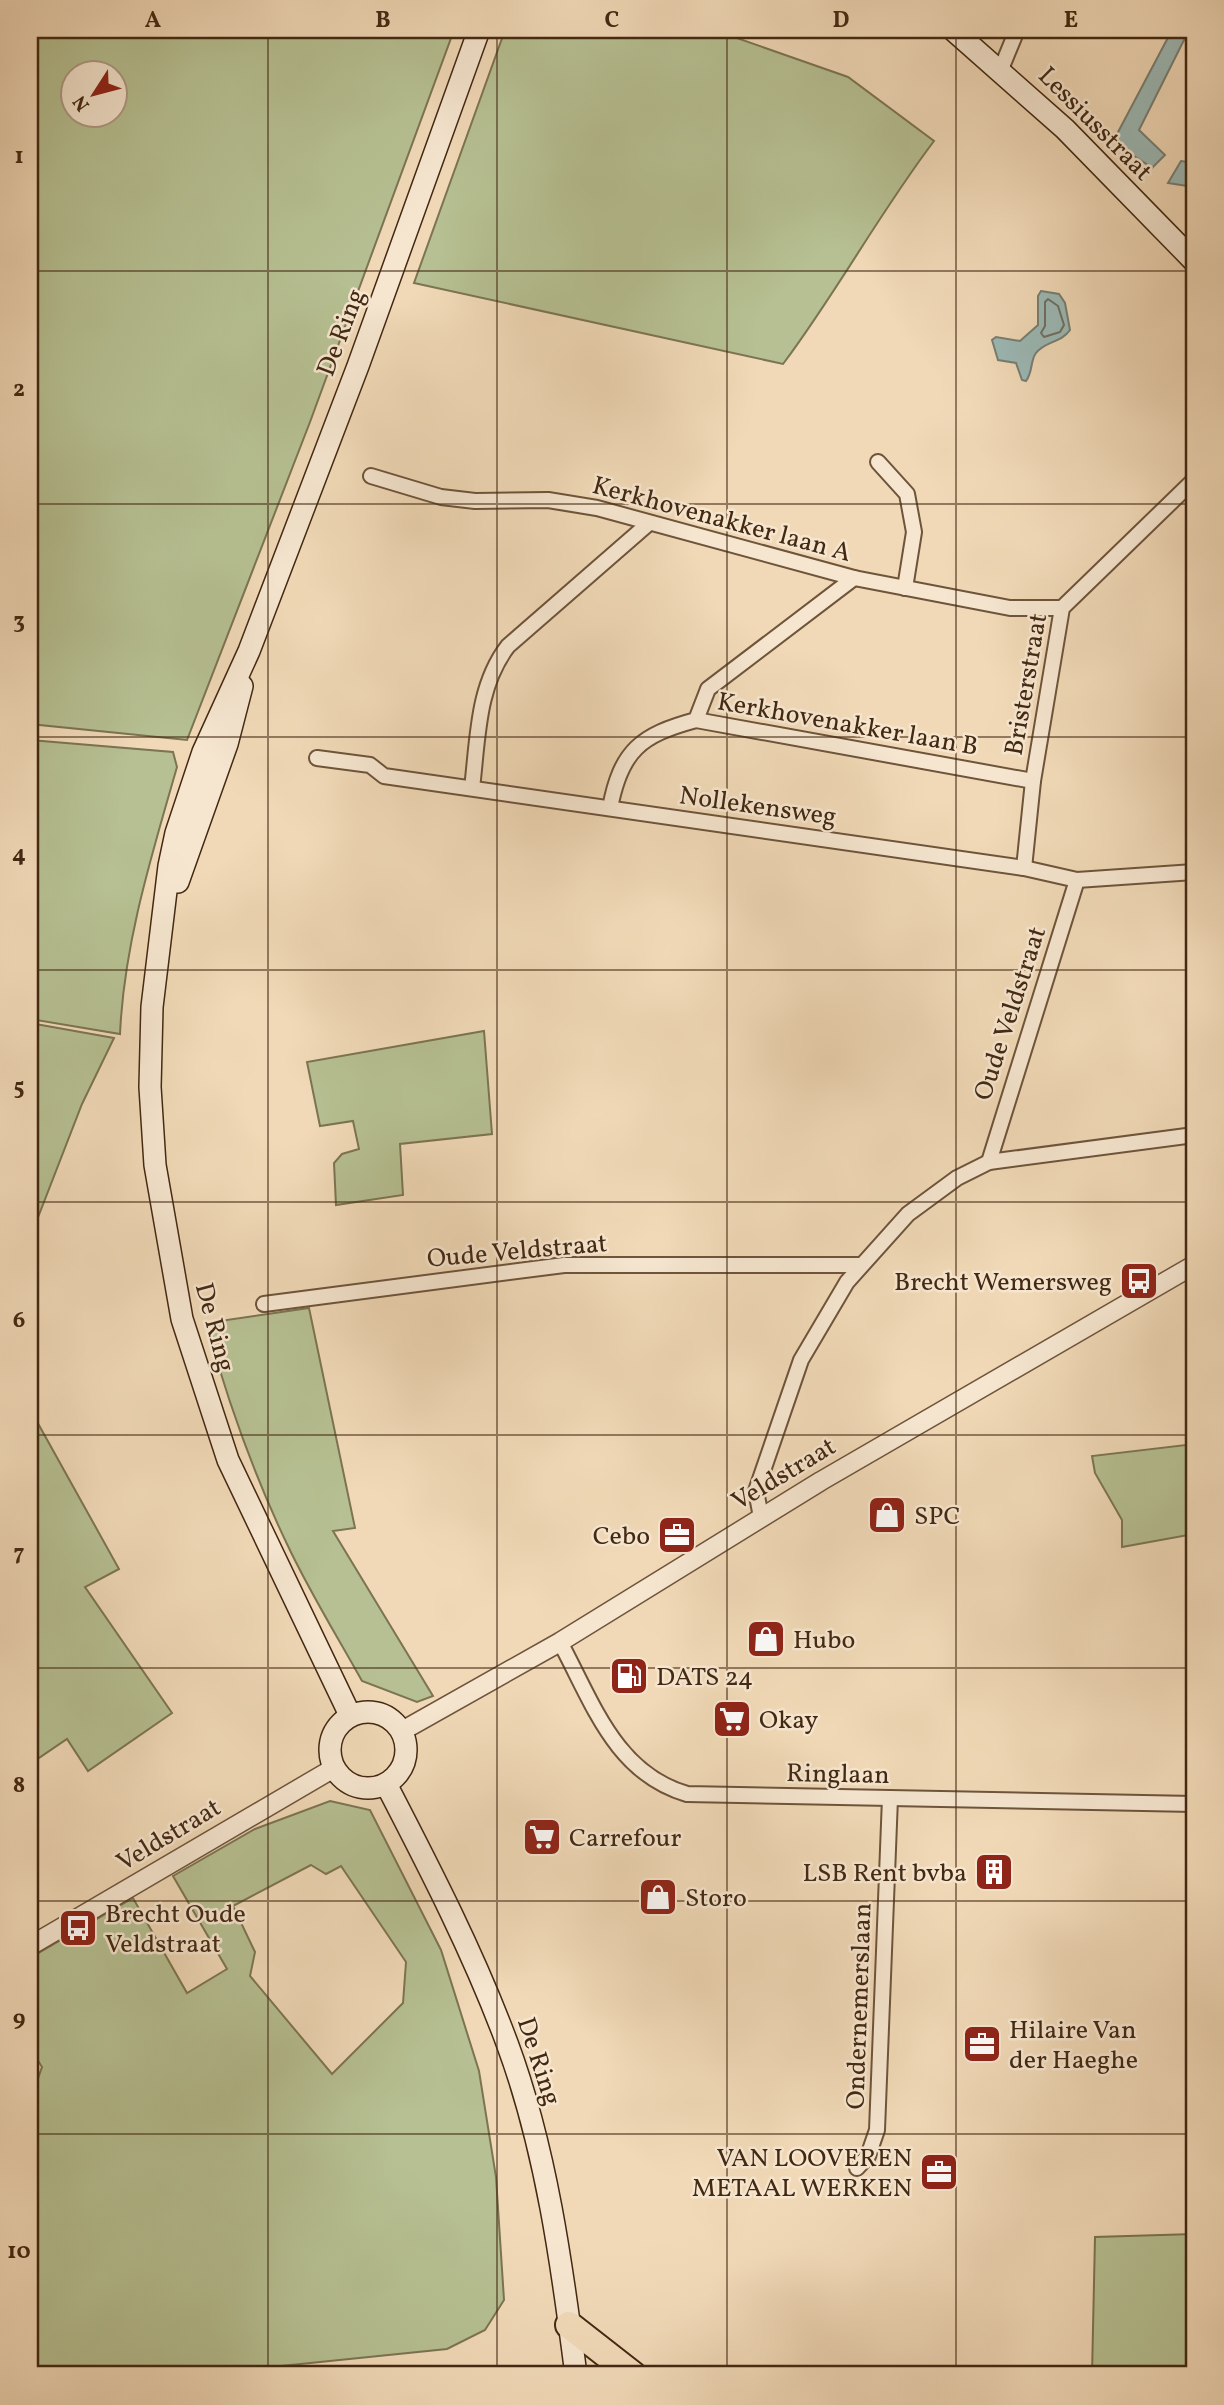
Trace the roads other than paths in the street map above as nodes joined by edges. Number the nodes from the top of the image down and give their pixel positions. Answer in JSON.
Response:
{"nodes":[{"id":1,"x":479,"y":30,"type":"edge"},
{"id":2,"x":953,"y":30,"type":"edge"},
{"id":3,"x":1017,"y":30,"type":"edge"},
{"id":4,"x":1001,"y":69,"type":"junction"},
{"id":5,"x":1194,"y":261,"type":"edge"},
{"id":6,"x":878,"y":463,"type":"dead end"},
{"id":7,"x":371,"y":476,"type":"dead end"},
{"id":8,"x":1194,"y":480,"type":"edge"},
{"id":9,"x":648,"y":524,"type":"junction"},
{"id":10,"x":854,"y":578,"type":"junction"},
{"id":11,"x":905,"y":588,"type":"junction"},
{"id":12,"x":1062,"y":608,"type":"junction"},
{"id":13,"x":696,"y":720,"type":"junction"},
{"id":14,"x":317,"y":758,"type":"dead end"},
{"id":15,"x":1032,"y":781,"type":"junction"},
{"id":16,"x":472,"y":788,"type":"junction"},
{"id":17,"x":610,"y":808,"type":"junction"},
{"id":18,"x":1024,"y":868,"type":"junction"},
{"id":19,"x":1194,"y":872,"type":"edge"},
{"id":20,"x":1077,"y":880,"type":"junction"},
{"id":21,"x":1194,"y":1135,"type":"edge"},
{"id":22,"x":989,"y":1162,"type":"junction"},
{"id":23,"x":861,"y":1265,"type":"junction"},
{"id":24,"x":1194,"y":1265,"type":"edge"},
{"id":25,"x":264,"y":1304,"type":"dead end"},
{"id":26,"x":761,"y":1517,"type":"junction"},
{"id":27,"x":560,"y":1642,"type":"junction"},
{"id":28,"x":351,"y":1715,"type":"junction"},
{"id":29,"x":402,"y":1731,"type":"junction"},
{"id":30,"x":334,"y":1769,"type":"junction"},
{"id":31,"x":386,"y":1784,"type":"junction"},
{"id":32,"x":890,"y":1798,"type":"junction"},
{"id":33,"x":1194,"y":1804,"type":"edge"},
{"id":34,"x":30,"y":1946,"type":"edge"},
{"id":35,"x":30,"y":2064,"type":"edge"},
{"id":36,"x":30,"y":2086,"type":"edge"},
{"id":37,"x":857,"y":2168,"type":"dead end"},
{"id":38,"x":569,"y":2325,"type":"junction"},
{"id":39,"x":576,"y":2375,"type":"edge"},
{"id":40,"x":633,"y":2375,"type":"edge"}],
"edges":[{"from":1,"to":28,"type":"main road","name":"De Ring"},
{"from":2,"to":4,"type":"main road","name":"Lessiusstraat"},
{"from":3,"to":4,"type":"street"},
{"from":4,"to":5,"type":"main road","name":"Lessiusstraat"},
{"from":6,"to":11,"type":"street"},
{"from":7,"to":9,"type":"street","name":"Kerkhovenakker laan A"},
{"from":8,"to":12,"type":"street","name":"Bristerstraat"},
{"from":9,"to":10,"type":"street","name":"Kerkhovenakker laan A"},
{"from":9,"to":16,"type":"street"},
{"from":10,"to":11,"type":"street","name":"Kerkhovenakker laan A"},
{"from":10,"to":13,"type":"street"},
{"from":11,"to":12,"type":"street","name":"Kerkhovenakker laan A"},
{"from":12,"to":15,"type":"street","name":"Bristerstraat"},
{"from":13,"to":15,"type":"street","name":"Kerkhovenakker laan B"},
{"from":13,"to":17,"type":"street"},
{"from":14,"to":16,"type":"street","name":"Nollekensweg"},
{"from":15,"to":18,"type":"street","name":"Bristerstraat"},
{"from":16,"to":17,"type":"street","name":"Nollekensweg"},
{"from":17,"to":18,"type":"street","name":"Nollekensweg"},
{"from":18,"to":20,"type":"street","name":"Nollekensweg"},
{"from":19,"to":20,"type":"street","name":"Nollekensweg"},
{"from":20,"to":22,"type":"street","name":"Oude Veldstraat"},
{"from":21,"to":22,"type":"street"},
{"from":22,"to":23,"type":"street"},
{"from":23,"to":25,"type":"street","name":"Oude Veldstraat"},
{"from":23,"to":26,"type":"street"},
{"from":24,"to":26,"type":"street","name":"Veldstraat"},
{"from":26,"to":27,"type":"street","name":"Veldstraat"},
{"from":27,"to":29,"type":"street","name":"Veldstraat"},
{"from":27,"to":32,"type":"street","name":"Ringlaan"},
{"from":28,"to":29,"type":"main road"},
{"from":28,"to":30,"type":"main road"},
{"from":29,"to":31,"type":"main road"},
{"from":30,"to":31,"type":"main road"},
{"from":30,"to":34,"type":"street","name":"Veldstraat"},
{"from":31,"to":38,"type":"main road","name":"De Ring"},
{"from":32,"to":33,"type":"street","name":"Ringlaan"},
{"from":32,"to":37,"type":"street","name":"Ondernemerslaan"},
{"from":35,"to":36,"type":"street"},
{"from":38,"to":39,"type":"main road","name":"De Ring"},
{"from":38,"to":40,"type":"highway"}]}
